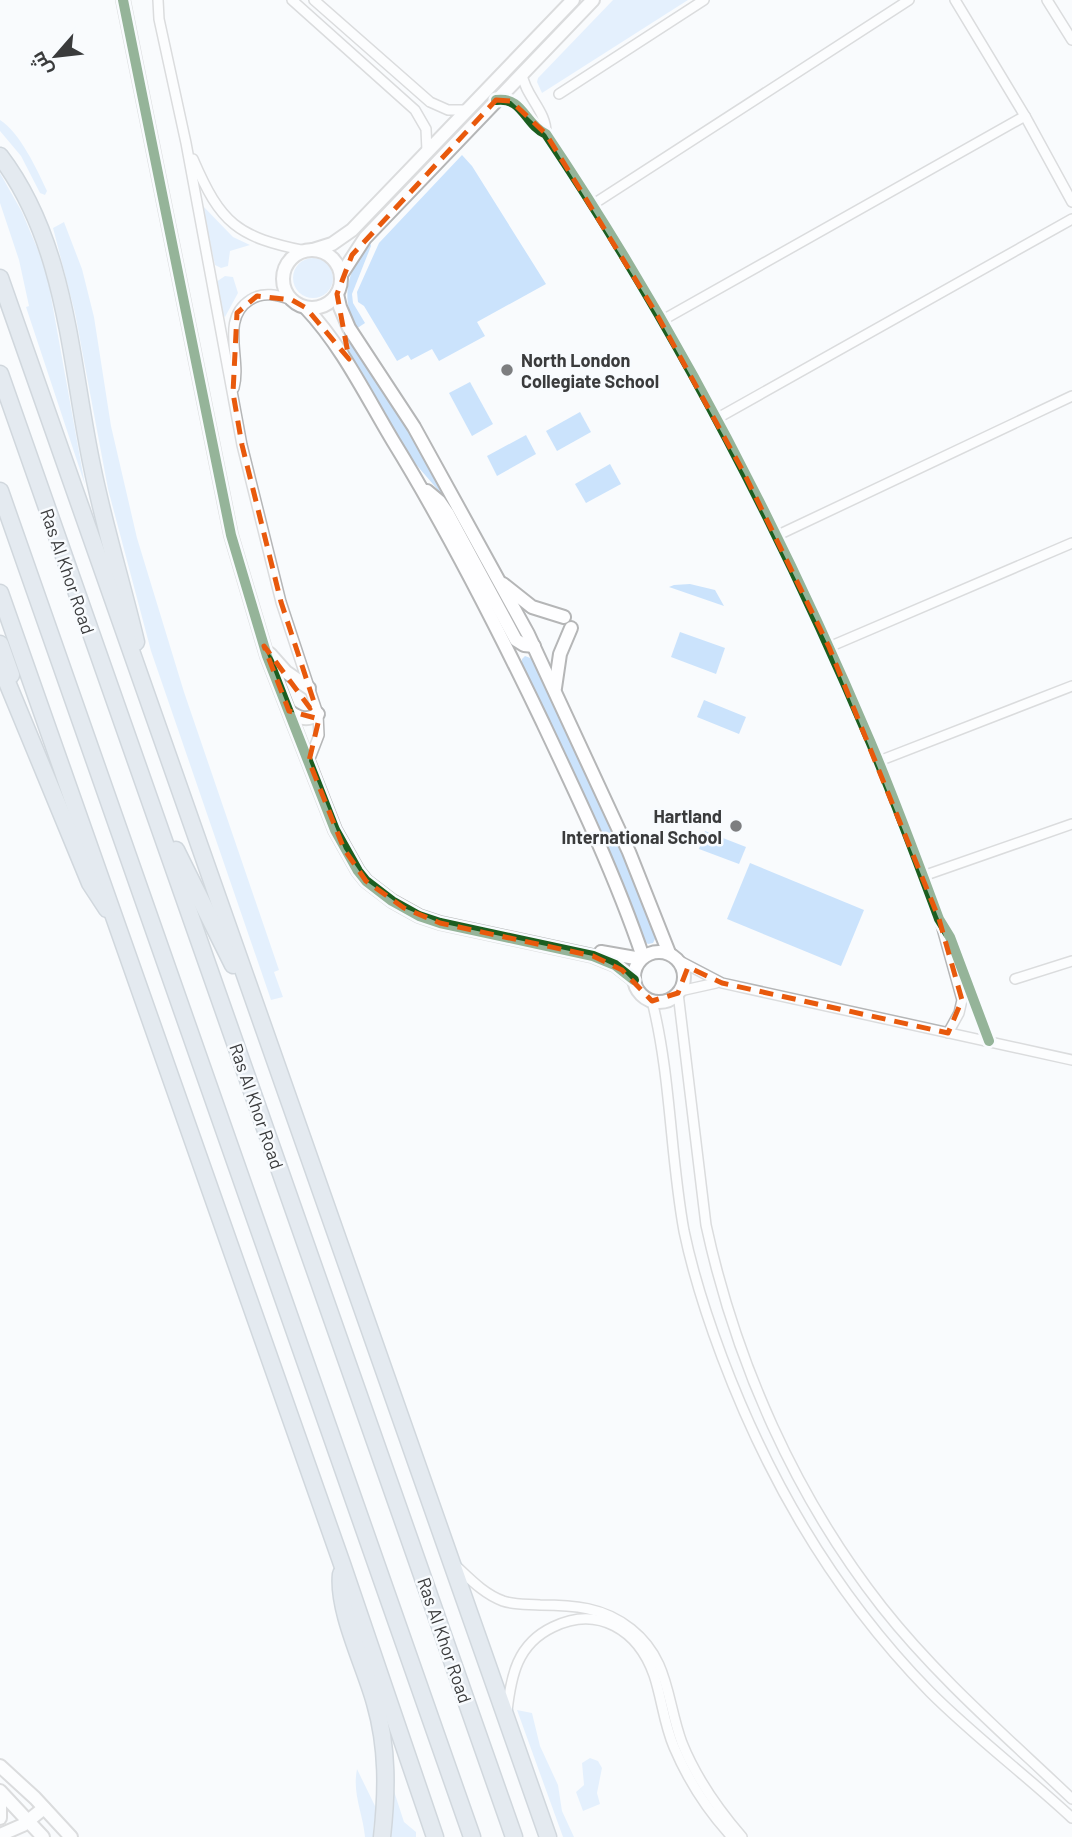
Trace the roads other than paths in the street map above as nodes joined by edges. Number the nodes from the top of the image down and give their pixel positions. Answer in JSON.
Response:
{"nodes":[{"id":1,"x":123,"y":0,"type":"edge"},
{"id":2,"x":158,"y":0,"type":"edge"},
{"id":3,"x":292,"y":0,"type":"edge"},
{"id":4,"x":314,"y":0,"type":"edge"},
{"id":5,"x":573,"y":0,"type":"edge"},
{"id":6,"x":593,"y":0,"type":"edge"},
{"id":7,"x":704,"y":0,"type":"edge"},
{"id":8,"x":909,"y":0,"type":"edge"},
{"id":9,"x":955,"y":0,"type":"edge"},
{"id":10,"x":1047,"y":0,"type":"edge"},
{"id":11,"x":1072,"y":40,"type":"edge"},
{"id":12,"x":522,"y":74,"type":"junction"},
{"id":13,"x":559,"y":94,"type":"dead end"},
{"id":14,"x":496,"y":100,"type":"junction"},
{"id":15,"x":466,"y":110,"type":"junction"},
{"id":16,"x":1025,"y":117,"type":"junction"},
{"id":17,"x":546,"y":134,"type":"junction"},
{"id":18,"x":186,"y":143,"type":"junction"},
{"id":19,"x":428,"y":151,"type":"junction"},
{"id":20,"x":0,"y":156,"type":"edge"},
{"id":21,"x":1072,"y":202,"type":"edge"},
{"id":22,"x":592,"y":205,"type":"junction"},
{"id":23,"x":1072,"y":219,"type":"edge"},
{"id":24,"x":310,"y":250,"type":"junction"},
{"id":25,"x":341,"y":275,"type":"junction"},
{"id":26,"x":0,"y":278,"type":"edge"},
{"id":27,"x":337,"y":294,"type":"junction"},
{"id":28,"x":292,"y":300,"type":"junction"},
{"id":29,"x":306,"y":308,"type":"junction"},
{"id":30,"x":661,"y":321,"type":"junction"},
{"id":31,"x":0,"y":374,"type":"edge"},
{"id":32,"x":233,"y":393,"type":"junction"},
{"id":33,"x":1072,"y":396,"type":"edge"},
{"id":34,"x":716,"y":419,"type":"junction"},
{"id":35,"x":0,"y":491,"type":"edge"},
{"id":36,"x":776,"y":536,"type":"junction"},
{"id":37,"x":1072,"y":543,"type":"edge"},
{"id":38,"x":498,"y":579,"type":"junction"},
{"id":39,"x":0,"y":593,"type":"edge"},
{"id":40,"x":0,"y":644,"type":"edge"},
{"id":41,"x":519,"y":645,"type":"junction"},
{"id":42,"x":264,"y":646,"type":"junction"},
{"id":43,"x":829,"y":648,"type":"junction"},
{"id":44,"x":0,"y":665,"type":"edge"},
{"id":45,"x":141,"y":683,"type":"junction"},
{"id":46,"x":1072,"y":685,"type":"edge"},
{"id":47,"x":309,"y":688,"type":"junction"},
{"id":48,"x":555,"y":692,"type":"junction"},
{"id":49,"x":16,"y":700,"type":"junction"},
{"id":50,"x":289,"y":711,"type":"junction"},
{"id":51,"x":318,"y":713,"type":"junction"},
{"id":52,"x":309,"y":761,"type":"junction"},
{"id":53,"x":879,"y":761,"type":"junction"},
{"id":54,"x":143,"y":782,"type":"junction"},
{"id":55,"x":1072,"y":824,"type":"edge"},
{"id":56,"x":356,"y":867,"type":"junction"},
{"id":57,"x":923,"y":876,"type":"junction"},
{"id":58,"x":115,"y":918,"type":"junction"},
{"id":59,"x":940,"y":919,"type":"junction"},
{"id":60,"x":674,"y":957,"type":"junction"},
{"id":61,"x":642,"y":958,"type":"junction"},
{"id":62,"x":1072,"y":961,"type":"edge"},
{"id":63,"x":1015,"y":979,"type":"dead end"},
{"id":64,"x":635,"y":981,"type":"junction"},
{"id":65,"x":722,"y":983,"type":"junction"},
{"id":66,"x":679,"y":992,"type":"junction"},
{"id":67,"x":652,"y":1001,"type":"junction"},
{"id":68,"x":948,"y":1033,"type":"junction"},
{"id":69,"x":267,"y":1037,"type":"junction"},
{"id":70,"x":989,"y":1041,"type":"junction"},
{"id":71,"x":1072,"y":1060,"type":"edge"},
{"id":72,"x":452,"y":1563,"type":"junction"},
{"id":73,"x":342,"y":1564,"type":"junction"},
{"id":74,"x":506,"y":1720,"type":"junction"},
{"id":75,"x":0,"y":1766,"type":"edge"},
{"id":76,"x":0,"y":1783,"type":"edge"},
{"id":77,"x":0,"y":1791,"type":"edge"},
{"id":78,"x":35,"y":1798,"type":"junction"},
{"id":79,"x":1072,"y":1799,"type":"edge"},
{"id":80,"x":0,"y":1805,"type":"edge"},
{"id":81,"x":44,"y":1808,"type":"junction"},
{"id":82,"x":0,"y":1818,"type":"edge"},
{"id":83,"x":1072,"y":1818,"type":"edge"},
{"id":84,"x":29,"y":1821,"type":"junction"},
{"id":85,"x":433,"y":1830,"type":"edge"},
{"id":86,"x":47,"y":1832,"type":"edge"},
{"id":87,"x":0,"y":1835,"type":"edge"},
{"id":88,"x":71,"y":1837,"type":"edge"},
{"id":89,"x":382,"y":1837,"type":"edge"},
{"id":90,"x":442,"y":1837,"type":"edge"},
{"id":91,"x":472,"y":1837,"type":"edge"},
{"id":92,"x":514,"y":1837,"type":"edge"},
{"id":93,"x":548,"y":1837,"type":"edge"},
{"id":94,"x":732,"y":1837,"type":"edge"},
{"id":95,"x":742,"y":1837,"type":"edge"}],
"edges":[{"from":1,"to":42,"type":"street"},
{"from":2,"to":18,"type":"street"},
{"from":3,"to":19,"type":"street"},
{"from":4,"to":15,"type":"street"},
{"from":5,"to":15,"type":"street"},
{"from":6,"to":12,"type":"street"},
{"from":7,"to":13,"type":"street"},
{"from":8,"to":22,"type":"street"},
{"from":9,"to":16,"type":"street"},
{"from":10,"to":11,"type":"street"},
{"from":12,"to":14,"type":"street"},
{"from":12,"to":17,"type":"street"},
{"from":14,"to":17,"type":"street"},
{"from":14,"to":25,"type":"street"},
{"from":15,"to":19,"type":"street"},
{"from":16,"to":21,"type":"street"},
{"from":16,"to":30,"type":"street"},
{"from":17,"to":22,"type":"street"},
{"from":18,"to":24,"type":"street"},
{"from":18,"to":32,"type":"street"},
{"from":19,"to":24,"type":"street"},
{"from":20,"to":45,"type":"highway"},
{"from":22,"to":30,"type":"street"},
{"from":23,"to":34,"type":"street"},
{"from":24,"to":25,"type":"street"},
{"from":24,"to":28,"type":"street"},
{"from":25,"to":27,"type":"street"},
{"from":26,"to":45,"type":"highway"},
{"from":27,"to":29,"type":"street"},
{"from":27,"to":38,"type":"street"},
{"from":28,"to":29,"type":"street"},
{"from":28,"to":32,"type":"street"},
{"from":29,"to":41,"type":"street"},
{"from":30,"to":34,"type":"street"},
{"from":31,"to":54,"type":"highway","name":"Ras Al Khor Road"},
{"from":32,"to":47,"type":"street"},
{"from":33,"to":36,"type":"street"},
{"from":34,"to":36,"type":"street"},
{"from":35,"to":91,"type":"highway"},
{"from":36,"to":43,"type":"street"},
{"from":37,"to":43,"type":"street"},
{"from":38,"to":41,"type":"street"},
{"from":38,"to":48,"type":"street"},
{"from":39,"to":58,"type":"highway"},
{"from":40,"to":49,"type":"highway"},
{"from":41,"to":48,"type":"street"},
{"from":41,"to":61,"type":"street"},
{"from":42,"to":47,"type":"street"},
{"from":42,"to":50,"type":"street"},
{"from":43,"to":53,"type":"street"},
{"from":44,"to":49,"type":"highway"},
{"from":45,"to":69,"type":"highway"},
{"from":46,"to":53,"type":"street"},
{"from":47,"to":51,"type":"street"},
{"from":48,"to":60,"type":"street"},
{"from":49,"to":58,"type":"highway"},
{"from":50,"to":51,"type":"street"},
{"from":50,"to":52,"type":"street"},
{"from":51,"to":52,"type":"street"},
{"from":52,"to":56,"type":"street"},
{"from":53,"to":57,"type":"street"},
{"from":54,"to":69,"type":"highway"},
{"from":54,"to":92,"type":"highway","name":"Ras Al Khor Road"},
{"from":55,"to":57,"type":"street"},
{"from":56,"to":61,"type":"street"},
{"from":56,"to":64,"type":"street"},
{"from":57,"to":59,"type":"street"},
{"from":58,"to":73,"type":"highway"},
{"from":59,"to":68,"type":"street"},
{"from":59,"to":70,"type":"street"},
{"from":60,"to":61,"type":"street"},
{"from":60,"to":65,"type":"street"},
{"from":60,"to":66,"type":"street"},
{"from":61,"to":64,"type":"street"},
{"from":62,"to":63,"type":"street"},
{"from":64,"to":67,"type":"street"},
{"from":65,"to":66,"type":"street"},
{"from":65,"to":68,"type":"street"},
{"from":66,"to":67,"type":"street"},
{"from":66,"to":79,"type":"street"},
{"from":67,"to":83,"type":"street"},
{"from":68,"to":70,"type":"street"},
{"from":69,"to":72,"type":"highway"},
{"from":70,"to":71,"type":"street"},
{"from":72,"to":74,"type":"highway"},
{"from":72,"to":95,"type":"street"},
{"from":73,"to":85,"type":"highway"},
{"from":73,"to":89,"type":"highway"},
{"from":74,"to":93,"type":"highway"},
{"from":74,"to":94,"type":"street"},
{"from":75,"to":78,"type":"street"},
{"from":76,"to":78,"type":"street"},
{"from":77,"to":84,"type":"street"},
{"from":78,"to":81,"type":"street"},
{"from":80,"to":82,"type":"street"},
{"from":81,"to":84,"type":"street"},
{"from":81,"to":86,"type":"street"},
{"from":84,"to":86,"type":"street"},
{"from":84,"to":87,"type":"street"},
{"from":85,"to":90,"type":"highway"},
{"from":86,"to":88,"type":"street"}]}
